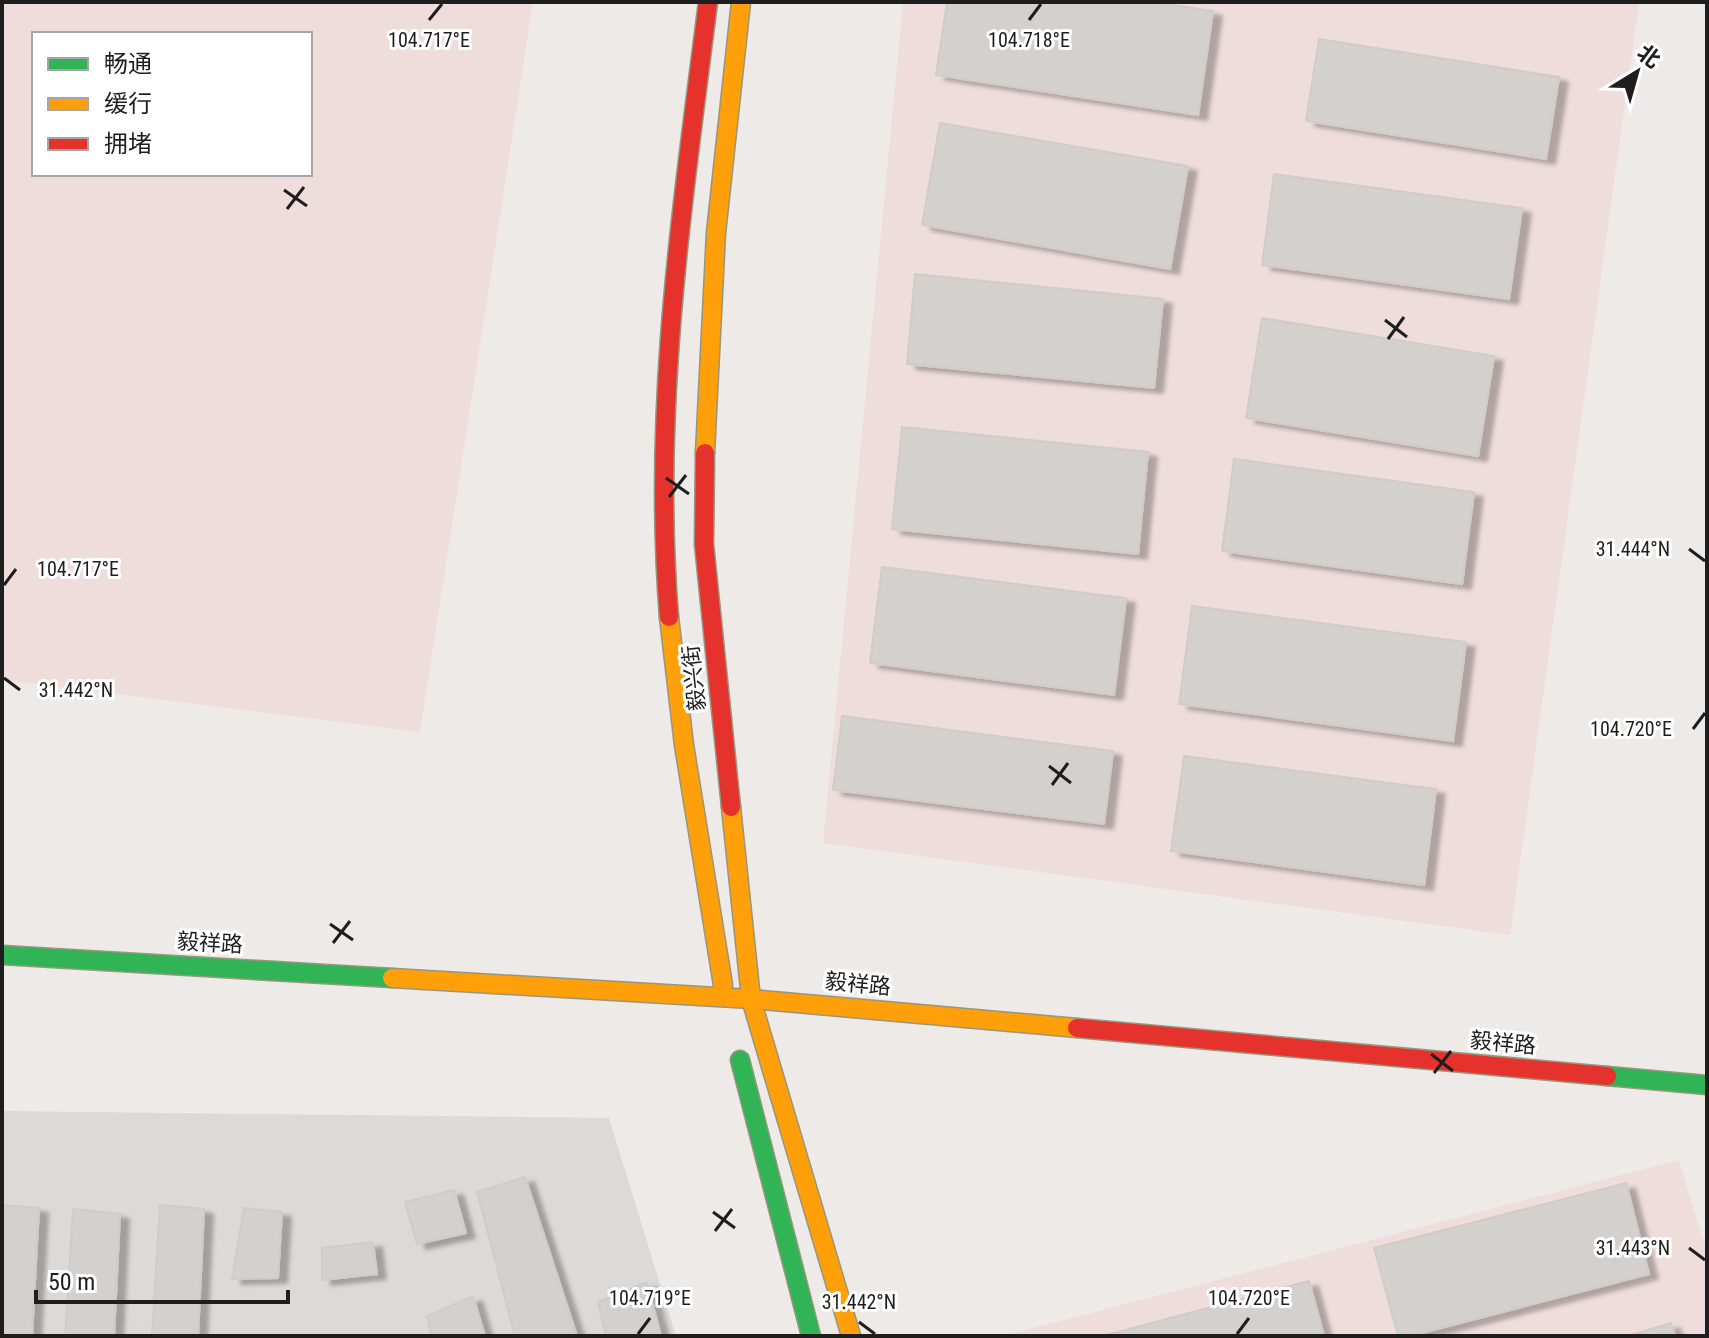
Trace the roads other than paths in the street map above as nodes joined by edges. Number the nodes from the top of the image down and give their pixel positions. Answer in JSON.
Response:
{"nodes":[{"id":1,"x":708,"y":2,"type":"edge"},
{"id":2,"x":741,"y":2,"type":"edge"},
{"id":3,"x":2,"y":955,"type":"edge"},
{"id":4,"x":751,"y":999,"type":"junction"},
{"id":5,"x":727,"y":1005,"type":"junction"},
{"id":6,"x":736,"y":1042,"type":"dead end"},
{"id":7,"x":1707,"y":1085,"type":"edge"},
{"id":8,"x":811,"y":1336,"type":"edge"},
{"id":9,"x":851,"y":1336,"type":"edge"}],
"edges":[{"from":1,"to":5,"type":"street","name":"毅兴街"},
{"from":2,"to":4,"type":"street","name":"毅兴街"},
{"from":3,"to":5,"type":"street","name":"毅祥路"},
{"from":4,"to":5,"type":"street","name":"毅祥路"},
{"from":4,"to":7,"type":"street","name":"毅祥路"},
{"from":4,"to":9,"type":"street","name":"毅兴街"},
{"from":6,"to":8,"type":"street"}]}
